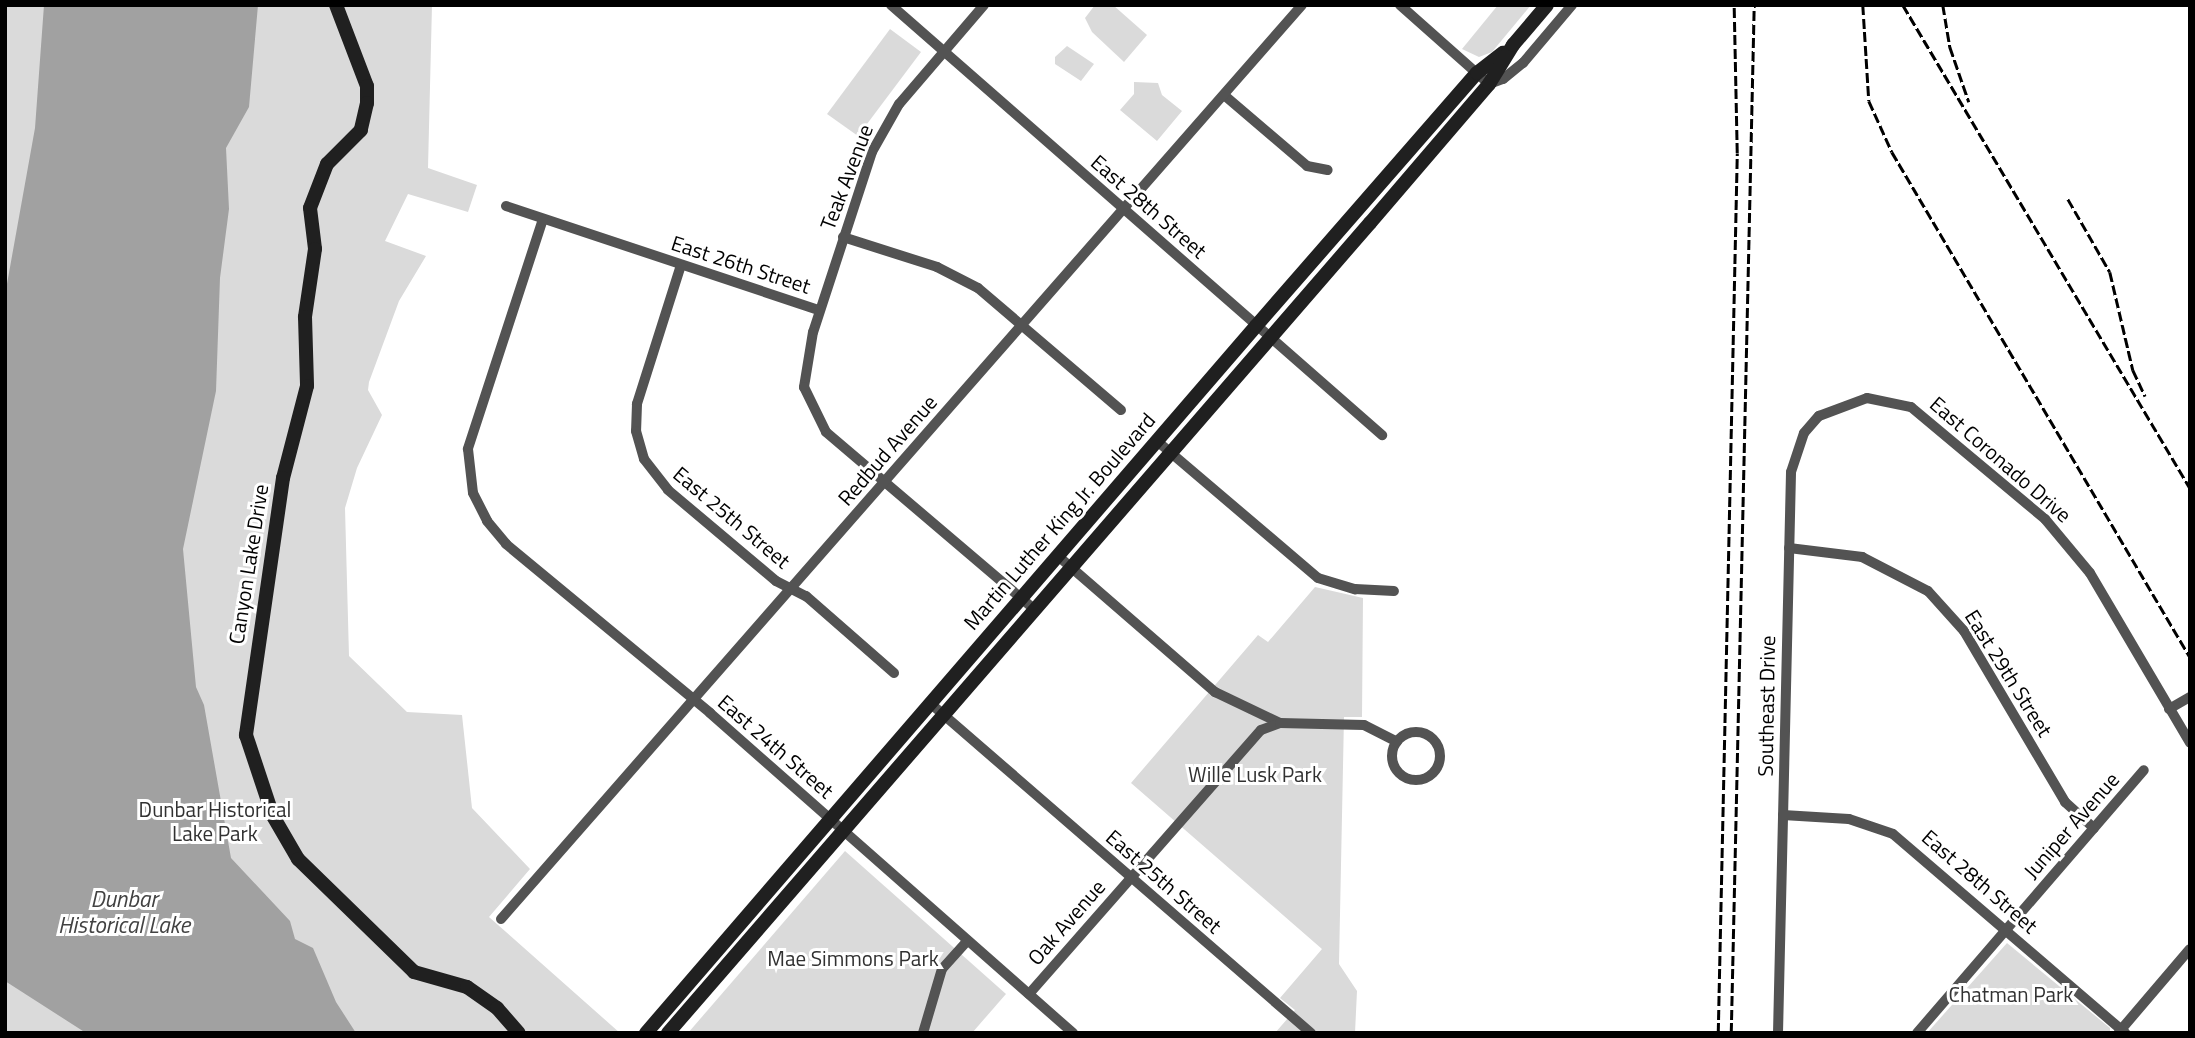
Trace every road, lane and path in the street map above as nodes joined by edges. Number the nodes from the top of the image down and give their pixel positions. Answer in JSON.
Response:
{"nodes":[{"id":1,"x":336,"y":5,"type":"edge"},
{"id":2,"x":891,"y":5,"type":"edge"},
{"id":3,"x":984,"y":5,"type":"edge"},
{"id":4,"x":1302,"y":5,"type":"edge"},
{"id":5,"x":1400,"y":5,"type":"edge"},
{"id":6,"x":1547,"y":5,"type":"edge"},
{"id":7,"x":1572,"y":5,"type":"edge"},
{"id":8,"x":1513,"y":46,"type":"junction"},
{"id":9,"x":944,"y":51,"type":"junction"},
{"id":10,"x":1477,"y":73,"type":"junction"},
{"id":11,"x":1489,"y":84,"type":"junction"},
{"id":12,"x":1224,"y":95,"type":"junction"},
{"id":13,"x":1328,"y":170,"type":"dead end"},
{"id":14,"x":506,"y":206,"type":"dead end"},
{"id":15,"x":1123,"y":210,"type":"junction"},
{"id":16,"x":543,"y":219,"type":"junction"},
{"id":17,"x":843,"y":237,"type":"junction"},
{"id":18,"x":681,"y":265,"type":"junction"},
{"id":19,"x":819,"y":310,"type":"junction"},
{"id":20,"x":1022,"y":324,"type":"junction"},
{"id":21,"x":1256,"y":326,"type":"junction"},
{"id":22,"x":1270,"y":338,"type":"junction"},
{"id":23,"x":1843,"y":404,"type":"joint"},
{"id":24,"x":1121,"y":410,"type":"dead end"},
{"id":25,"x":1382,"y":435,"type":"dead end"},
{"id":26,"x":1157,"y":441,"type":"junction"},
{"id":27,"x":1171,"y":453,"type":"junction"},
{"id":28,"x":884,"y":482,"type":"junction"},
{"id":29,"x":1789,"y":548,"type":"junction"},
{"id":30,"x":1058,"y":556,"type":"junction"},
{"id":31,"x":1071,"y":567,"type":"junction"},
{"id":32,"x":793,"y":590,"type":"junction"},
{"id":33,"x":1394,"y":591,"type":"dead end"},
{"id":34,"x":1020,"y":597,"type":"junction"},
{"id":35,"x":1035,"y":610,"type":"junction"},
{"id":36,"x":894,"y":673,"type":"dead end"},
{"id":37,"x":2190,"y":698,"type":"edge"},
{"id":38,"x":694,"y":701,"type":"junction"},
{"id":39,"x":930,"y":703,"type":"junction"},
{"id":40,"x":2169,"y":709,"type":"junction"},
{"id":41,"x":943,"y":714,"type":"junction"},
{"id":42,"x":1280,"y":723,"type":"junction"},
{"id":43,"x":1397,"y":742,"type":"junction"},
{"id":44,"x":2190,"y":743,"type":"edge"},
{"id":45,"x":2144,"y":770,"type":"dead end"},
{"id":46,"x":1783,"y":815,"type":"junction"},
{"id":47,"x":828,"y":818,"type":"junction"},
{"id":48,"x":2094,"y":828,"type":"junction"},
{"id":49,"x":842,"y":831,"type":"junction"},
{"id":50,"x":1131,"y":878,"type":"junction"},
{"id":51,"x":501,"y":919,"type":"dead end"},
{"id":52,"x":2006,"y":930,"type":"junction"},
{"id":53,"x":967,"y":941,"type":"junction"},
{"id":54,"x":2190,"y":949,"type":"edge"},
{"id":55,"x":1028,"y":994,"type":"junction"},
{"id":56,"x":2122,"y":1032,"type":"edge"},
{"id":57,"x":519,"y":1033,"type":"edge"},
{"id":58,"x":646,"y":1033,"type":"edge"},
{"id":59,"x":668,"y":1033,"type":"edge"},
{"id":60,"x":923,"y":1033,"type":"edge"},
{"id":61,"x":1073,"y":1033,"type":"edge"},
{"id":62,"x":1311,"y":1033,"type":"edge"},
{"id":63,"x":1778,"y":1033,"type":"edge"},
{"id":64,"x":1917,"y":1033,"type":"edge"}],
"edges":[{"from":1,"to":57,"type":"main road","name":"Canyon Lake Drive"},
{"from":2,"to":9,"type":"street","name":"East 28th Street"},
{"from":3,"to":9,"type":"street","name":"Teak Avenue"},
{"from":4,"to":12,"type":"street","name":"Redbud Avenue"},
{"from":5,"to":10,"type":"street"},
{"from":6,"to":8,"type":"main road","name":"Martin Luther King Jr. Boulevard"},
{"from":7,"to":11,"type":"street"},
{"from":8,"to":10,"type":"main road","name":"Martin Luther King Jr. Boulevard"},
{"from":8,"to":11,"type":"main road","name":"Martin Luther King Jr. Boulevard"},
{"from":9,"to":15,"type":"street","name":"East 28th Street"},
{"from":9,"to":17,"type":"street","name":"Teak Avenue"},
{"from":10,"to":11,"type":"street"},
{"from":10,"to":21,"type":"main road","name":"Martin Luther King Jr. Boulevard"},
{"from":11,"to":22,"type":"main road","name":"Martin Luther King Jr. Boulevard"},
{"from":12,"to":13,"type":"street"},
{"from":12,"to":15,"type":"street","name":"Redbud Avenue"},
{"from":14,"to":16,"type":"street","name":"East 26th Street"},
{"from":15,"to":20,"type":"street","name":"Redbud Avenue"},
{"from":15,"to":21,"type":"street","name":"East 28th Street"},
{"from":16,"to":18,"type":"street","name":"East 26th Street"},
{"from":16,"to":38,"type":"street","name":"East 24th Street"},
{"from":17,"to":19,"type":"street","name":"Teak Avenue"},
{"from":17,"to":20,"type":"street"},
{"from":18,"to":19,"type":"street","name":"East 26th Street"},
{"from":18,"to":32,"type":"street","name":"East 25th Street"},
{"from":19,"to":28,"type":"street","name":"East 26th Street"},
{"from":20,"to":24,"type":"street"},
{"from":20,"to":28,"type":"street","name":"Redbud Avenue"},
{"from":21,"to":22,"type":"street","name":"East 28th Street"},
{"from":21,"to":26,"type":"main road","name":"Martin Luther King Jr. Boulevard"},
{"from":22,"to":25,"type":"street","name":"East 28th Street"},
{"from":22,"to":27,"type":"main road","name":"Martin Luther King Jr. Boulevard"},
{"from":23,"to":29,"type":"street","name":"Southeast Drive"},
{"from":23,"to":40,"type":"street","name":"East Coronado Drive"},
{"from":26,"to":27,"type":"street"},
{"from":26,"to":30,"type":"main road","name":"Martin Luther King Jr. Boulevard"},
{"from":27,"to":31,"type":"main road","name":"Martin Luther King Jr. Boulevard"},
{"from":27,"to":33,"type":"street"},
{"from":28,"to":32,"type":"street","name":"Redbud Avenue"},
{"from":28,"to":34,"type":"street","name":"East 26th Street"},
{"from":29,"to":46,"type":"street","name":"Southeast Drive"},
{"from":29,"to":48,"type":"street","name":"East 29th Street"},
{"from":30,"to":31,"type":"street"},
{"from":30,"to":34,"type":"main road","name":"Martin Luther King Jr. Boulevard"},
{"from":31,"to":35,"type":"main road","name":"Martin Luther King Jr. Boulevard"},
{"from":31,"to":42,"type":"street"},
{"from":32,"to":36,"type":"street","name":"East 25th Street"},
{"from":32,"to":38,"type":"street","name":"Redbud Avenue"},
{"from":34,"to":35,"type":"street","name":"East 26th Street"},
{"from":34,"to":39,"type":"main road","name":"Martin Luther King Jr. Boulevard"},
{"from":35,"to":41,"type":"main road","name":"Martin Luther King Jr. Boulevard"},
{"from":37,"to":40,"type":"street"},
{"from":38,"to":47,"type":"street","name":"East 24th Street"},
{"from":38,"to":51,"type":"street","name":"Redbud Avenue"},
{"from":39,"to":41,"type":"street","name":"East 25th Street"},
{"from":39,"to":47,"type":"main road","name":"Martin Luther King Jr. Boulevard"},
{"from":40,"to":44,"type":"street","name":"East Coronado Drive"},
{"from":41,"to":49,"type":"main road","name":"Martin Luther King Jr. Boulevard"},
{"from":41,"to":50,"type":"street","name":"East 25th Street"},
{"from":42,"to":43,"type":"street"},
{"from":42,"to":50,"type":"street","name":"Oak Avenue"},
{"from":43,"to":43,"type":"street"},
{"from":45,"to":48,"type":"street","name":"Juniper Avenue"},
{"from":46,"to":52,"type":"street","name":"East 28th Street"},
{"from":46,"to":63,"type":"street","name":"Southeast Drive"},
{"from":47,"to":49,"type":"street","name":"East 24th Street"},
{"from":47,"to":58,"type":"main road","name":"Martin Luther King Jr. Boulevard"},
{"from":48,"to":52,"type":"street","name":"Juniper Avenue"},
{"from":49,"to":53,"type":"street","name":"East 24th Street"},
{"from":49,"to":59,"type":"main road","name":"Martin Luther King Jr. Boulevard"},
{"from":50,"to":55,"type":"street","name":"Oak Avenue"},
{"from":50,"to":62,"type":"street","name":"East 25th Street"},
{"from":52,"to":56,"type":"street","name":"East 28th Street"},
{"from":52,"to":64,"type":"street","name":"Juniper Avenue"},
{"from":53,"to":55,"type":"street","name":"East 24th Street"},
{"from":53,"to":60,"type":"street"},
{"from":54,"to":56,"type":"street"},
{"from":55,"to":61,"type":"street","name":"East 24th Street"}]}
